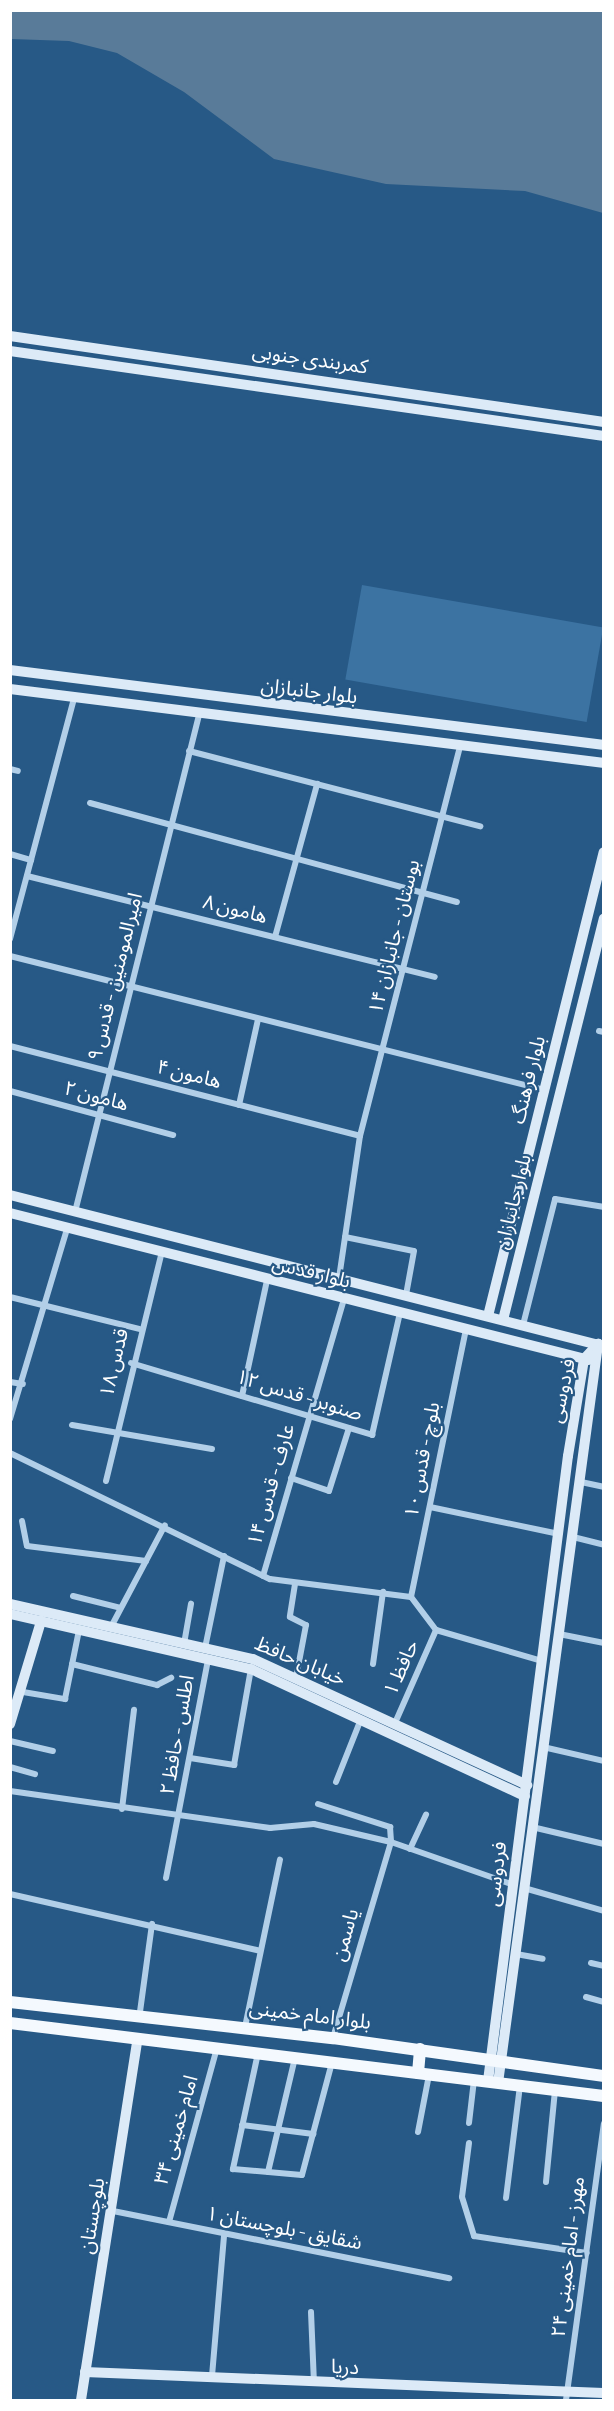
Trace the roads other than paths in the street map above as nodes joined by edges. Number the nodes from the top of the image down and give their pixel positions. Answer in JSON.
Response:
{"nodes":[{"id":1,"x":10,"y":336,"type":"edge"},
{"id":2,"x":10,"y":351,"type":"edge"},
{"id":3,"x":603,"y":422,"type":"edge"},
{"id":4,"x":603,"y":436,"type":"edge"},
{"id":5,"x":10,"y":670,"type":"edge"},
{"id":6,"x":10,"y":689,"type":"edge"},
{"id":7,"x":74,"y":698,"type":"junction"},
{"id":8,"x":295,"y":709,"type":"junction"},
{"id":9,"x":199,"y":715,"type":"junction"},
{"id":10,"x":291,"y":728,"type":"junction"},
{"id":11,"x":603,"y":745,"type":"edge"},
{"id":12,"x":460,"y":746,"type":"junction"},
{"id":13,"x":189,"y":751,"type":"junction"},
{"id":14,"x":603,"y":763,"type":"edge"},
{"id":15,"x":317,"y":784,"type":"junction"},
{"id":16,"x":90,"y":803,"type":"dead end"},
{"id":17,"x":442,"y":816,"type":"junction"},
{"id":18,"x":170,"y":826,"type":"junction"},
{"id":19,"x":480,"y":826,"type":"dead end"},
{"id":20,"x":603,"y":852,"type":"edge"},
{"id":21,"x":10,"y":854,"type":"edge"},
{"id":22,"x":32,"y":860,"type":"junction"},
{"id":23,"x":297,"y":860,"type":"junction"},
{"id":24,"x":27,"y":876,"type":"junction"},
{"id":25,"x":423,"y":893,"type":"junction"},
{"id":26,"x":457,"y":902,"type":"dead end"},
{"id":27,"x":150,"y":906,"type":"junction"},
{"id":28,"x":603,"y":918,"type":"edge"},
{"id":29,"x":275,"y":937,"type":"junction"},
{"id":30,"x":10,"y":939,"type":"edge"},
{"id":31,"x":10,"y":956,"type":"edge"},
{"id":32,"x":405,"y":969,"type":"junction"},
{"id":33,"x":435,"y":977,"type":"dead end"},
{"id":34,"x":130,"y":987,"type":"junction"},
{"id":35,"x":258,"y":1019,"type":"junction"},
{"id":36,"x":10,"y":1046,"type":"edge"},
{"id":37,"x":382,"y":1050,"type":"junction"},
{"id":38,"x":110,"y":1072,"type":"junction"},
{"id":39,"x":546,"y":1090,"type":"junction"},
{"id":40,"x":10,"y":1091,"type":"edge"},
{"id":41,"x":239,"y":1105,"type":"junction"},
{"id":42,"x":99,"y":1115,"type":"junction"},
{"id":43,"x":173,"y":1135,"type":"dead end"},
{"id":44,"x":360,"y":1136,"type":"junction"},
{"id":45,"x":10,"y":1195,"type":"edge"},
{"id":46,"x":603,"y":1207,"type":"edge"},
{"id":47,"x":75,"y":1212,"type":"junction"},
{"id":48,"x":10,"y":1213,"type":"edge"},
{"id":49,"x":68,"y":1228,"type":"junction"},
{"id":50,"x":345,"y":1237,"type":"junction"},
{"id":51,"x":161,"y":1255,"type":"junction"},
{"id":52,"x":339,"y":1278,"type":"junction"},
{"id":53,"x":267,"y":1281,"type":"junction"},
{"id":54,"x":406,"y":1295,"type":"junction"},
{"id":55,"x":10,"y":1297,"type":"edge"},
{"id":56,"x":344,"y":1299,"type":"junction"},
{"id":57,"x":46,"y":1305,"type":"junction"},
{"id":58,"x":400,"y":1313,"type":"junction"},
{"id":59,"x":488,"y":1316,"type":"junction"},
{"id":60,"x":503,"y":1320,"type":"junction"},
{"id":61,"x":524,"y":1325,"type":"junction"},
{"id":62,"x":139,"y":1329,"type":"junction"},
{"id":63,"x":466,"y":1329,"type":"junction"},
{"id":64,"x":601,"y":1345,"type":"edge"},
{"id":65,"x":585,"y":1359,"type":"junction"},
{"id":66,"x":131,"y":1363,"type":"junction"},
{"id":67,"x":601,"y":1363,"type":"edge"},
{"id":68,"x":10,"y":1382,"type":"edge"},
{"id":69,"x":23,"y":1384,"type":"junction"},
{"id":70,"x":242,"y":1396,"type":"junction"},
{"id":71,"x":310,"y":1416,"type":"junction"},
{"id":72,"x":10,"y":1419,"type":"edge"},
{"id":73,"x":72,"y":1425,"type":"dead end"},
{"id":74,"x":350,"y":1428,"type":"junction"},
{"id":75,"x":114,"y":1433,"type":"junction"},
{"id":76,"x":212,"y":1449,"type":"dead end"},
{"id":77,"x":10,"y":1453,"type":"edge"},
{"id":78,"x":291,"y":1478,"type":"junction"},
{"id":79,"x":106,"y":1481,"type":"dead end"},
{"id":80,"x":581,"y":1482,"type":"junction"},
{"id":81,"x":603,"y":1487,"type":"edge"},
{"id":82,"x":430,"y":1507,"type":"junction"},
{"id":83,"x":22,"y":1521,"type":"dead end"},
{"id":84,"x":165,"y":1525,"type":"junction"},
{"id":85,"x":559,"y":1534,"type":"junction"},
{"id":86,"x":573,"y":1537,"type":"junction"},
{"id":87,"x":603,"y":1545,"type":"edge"},
{"id":88,"x":224,"y":1556,"type":"junction"},
{"id":89,"x":146,"y":1561,"type":"junction"},
{"id":90,"x":263,"y":1576,"type":"junction"},
{"id":91,"x":295,"y":1584,"type":"junction"},
{"id":92,"x":383,"y":1592,"type":"junction"},
{"id":93,"x":73,"y":1596,"type":"dead end"},
{"id":94,"x":411,"y":1597,"type":"junction"},
{"id":95,"x":10,"y":1604,"type":"edge"},
{"id":96,"x":191,"y":1604,"type":"dead end"},
{"id":97,"x":121,"y":1608,"type":"junction"},
{"id":98,"x":10,"y":1614,"type":"edge"},
{"id":99,"x":41,"y":1621,"type":"junction"},
{"id":100,"x":111,"y":1627,"type":"junction"},
{"id":101,"x":79,"y":1630,"type":"junction"},
{"id":102,"x":436,"y":1630,"type":"junction"},
{"id":103,"x":560,"y":1634,"type":"junction"},
{"id":104,"x":184,"y":1644,"type":"junction"},
{"id":105,"x":603,"y":1644,"type":"edge"},
{"id":106,"x":206,"y":1654,"type":"junction"},
{"id":107,"x":543,"y":1661,"type":"junction"},
{"id":108,"x":72,"y":1664,"type":"junction"},
{"id":109,"x":373,"y":1664,"type":"dead end"},
{"id":110,"x":251,"y":1669,"type":"junction"},
{"id":111,"x":171,"y":1678,"type":"dead end"},
{"id":112,"x":296,"y":1678,"type":"junction"},
{"id":113,"x":23,"y":1692,"type":"junction"},
{"id":114,"x":134,"y":1710,"type":"dead end"},
{"id":115,"x":361,"y":1719,"type":"junction"},
{"id":116,"x":10,"y":1724,"type":"edge"},
{"id":117,"x":395,"y":1724,"type":"junction"},
{"id":118,"x":10,"y":1741,"type":"edge"},
{"id":119,"x":543,"y":1747,"type":"junction"},
{"id":120,"x":53,"y":1751,"type":"dead end"},
{"id":121,"x":190,"y":1758,"type":"junction"},
{"id":122,"x":603,"y":1761,"type":"edge"},
{"id":123,"x":10,"y":1767,"type":"edge"},
{"id":124,"x":35,"y":1773,"type":"dead end"},
{"id":125,"x":336,"y":1782,"type":"dead end"},
{"id":126,"x":526,"y":1790,"type":"junction"},
{"id":127,"x":10,"y":1791,"type":"edge"},
{"id":128,"x":318,"y":1804,"type":"dead end"},
{"id":129,"x":122,"y":1809,"type":"junction"},
{"id":130,"x":426,"y":1814,"type":"dead end"},
{"id":131,"x":180,"y":1816,"type":"junction"},
{"id":132,"x":532,"y":1827,"type":"junction"},
{"id":133,"x":391,"y":1842,"type":"junction"},
{"id":134,"x":603,"y":1844,"type":"edge"},
{"id":135,"x":410,"y":1848,"type":"junction"},
{"id":136,"x":280,"y":1860,"type":"dead end"},
{"id":137,"x":166,"y":1878,"type":"dead end"},
{"id":138,"x":519,"y":1886,"type":"junction"},
{"id":139,"x":10,"y":1894,"type":"edge"},
{"id":140,"x":603,"y":1911,"type":"edge"},
{"id":141,"x":152,"y":1924,"type":"junction"},
{"id":142,"x":260,"y":1951,"type":"junction"},
{"id":143,"x":516,"y":1954,"type":"junction"},
{"id":144,"x":543,"y":1959,"type":"dead end"},
{"id":145,"x":591,"y":1962,"type":"dead end"},
{"id":146,"x":603,"y":1966,"type":"edge"},
{"id":147,"x":586,"y":1997,"type":"dead end"},
{"id":148,"x":10,"y":2002,"type":"edge"},
{"id":149,"x":603,"y":2002,"type":"edge"},
{"id":150,"x":139,"y":2019,"type":"junction"},
{"id":151,"x":10,"y":2023,"type":"edge"},
{"id":152,"x":245,"y":2027,"type":"junction"},
{"id":153,"x":138,"y":2038,"type":"junction"},
{"id":154,"x":333,"y":2038,"type":"junction"},
{"id":155,"x":218,"y":2048,"type":"junction"},
{"id":156,"x":420,"y":2049,"type":"junction"},
{"id":157,"x":258,"y":2053,"type":"junction"},
{"id":158,"x":296,"y":2058,"type":"junction"},
{"id":159,"x":496,"y":2060,"type":"junction"},
{"id":160,"x":332,"y":2062,"type":"junction"},
{"id":161,"x":423,"y":2074,"type":"junction"},
{"id":162,"x":603,"y":2076,"type":"edge"},
{"id":163,"x":474,"y":2079,"type":"junction"},
{"id":164,"x":493,"y":2082,"type":"junction"},
{"id":165,"x":520,"y":2085,"type":"junction"},
{"id":166,"x":555,"y":2090,"type":"junction"},
{"id":167,"x":603,"y":2096,"type":"edge"},
{"id":168,"x":469,"y":2123,"type":"dead end"},
{"id":169,"x":603,"y":2124,"type":"edge"},
{"id":170,"x":242,"y":2125,"type":"junction"},
{"id":171,"x":278,"y":2130,"type":"junction"},
{"id":172,"x":418,"y":2132,"type":"dead end"},
{"id":173,"x":313,"y":2134,"type":"junction"},
{"id":174,"x":469,"y":2143,"type":"dead end"},
{"id":175,"x":268,"y":2172,"type":"junction"},
{"id":176,"x":546,"y":2182,"type":"dead end"},
{"id":177,"x":595,"y":2188,"type":"junction"},
{"id":178,"x":603,"y":2190,"type":"edge"},
{"id":179,"x":506,"y":2198,"type":"dead end"},
{"id":180,"x":113,"y":2211,"type":"junction"},
{"id":181,"x":169,"y":2222,"type":"junction"},
{"id":182,"x":224,"y":2235,"type":"junction"},
{"id":183,"x":587,"y":2253,"type":"junction"},
{"id":184,"x":449,"y":2278,"type":"dead end"},
{"id":185,"x":311,"y":2312,"type":"dead end"},
{"id":186,"x":212,"y":2376,"type":"junction"},
{"id":187,"x":84,"y":2377,"type":"junction"},
{"id":188,"x":314,"y":2385,"type":"junction"},
{"id":189,"x":603,"y":2393,"type":"edge"},
{"id":190,"x":567,"y":2397,"type":"edge"},
{"id":191,"x":81,"y":2400,"type":"edge"}],
"edges":[{"from":1,"to":3,"type":"street","name":"کمربندی جنوبی"},
{"from":2,"to":4,"type":"street","name":"کمربندی جنوبی"},
{"from":5,"to":8,"type":"street","name":"بلوار جانبازان"},
{"from":6,"to":7,"type":"street","name":"بلوار جانبازان"},
{"from":7,"to":9,"type":"street","name":"بلوار جانبازان"},
{"from":7,"to":22,"type":"street"},
{"from":8,"to":10,"type":"street"},
{"from":8,"to":11,"type":"street","name":"بلوار جانبازان"},
{"from":9,"to":10,"type":"street","name":"بلوار جانبازان"},
{"from":9,"to":13,"type":"street","name":"امیرالمومنین - قدس ۹"},
{"from":10,"to":12,"type":"street","name":"بلوار جانبازان"},
{"from":12,"to":14,"type":"street","name":"بلوار جانبازان"},
{"from":12,"to":17,"type":"street","name":"بوستان - جانبازان ۱۴"},
{"from":13,"to":15,"type":"street"},
{"from":13,"to":18,"type":"street","name":"امیرالمومنین - قدس ۹"},
{"from":15,"to":17,"type":"street"},
{"from":15,"to":23,"type":"street"},
{"from":16,"to":18,"type":"street"},
{"from":17,"to":19,"type":"street"},
{"from":17,"to":25,"type":"street","name":"بوستان - جانبازان ۱۴"},
{"from":18,"to":23,"type":"street"},
{"from":18,"to":27,"type":"street","name":"امیرالمومنین - قدس ۹"},
{"from":20,"to":39,"type":"street","name":"بلوار فرهنگ"},
{"from":21,"to":22,"type":"street"},
{"from":22,"to":24,"type":"street"},
{"from":23,"to":25,"type":"street"},
{"from":23,"to":29,"type":"street"},
{"from":24,"to":27,"type":"street","name":"هامون ۸"},
{"from":24,"to":30,"type":"street"},
{"from":25,"to":26,"type":"street"},
{"from":25,"to":32,"type":"street","name":"بوستان - جانبازان ۱۴"},
{"from":27,"to":29,"type":"street","name":"هامون ۸"},
{"from":27,"to":34,"type":"street","name":"امیرالمومنین - قدس ۹"},
{"from":28,"to":60,"type":"street","name":"بلوار جانبازان"},
{"from":29,"to":32,"type":"street","name":"هامون ۸"},
{"from":31,"to":34,"type":"street"},
{"from":32,"to":33,"type":"street","name":"هامون ۸"},
{"from":32,"to":37,"type":"street","name":"بوستان - جانبازان ۱۴"},
{"from":34,"to":35,"type":"street"},
{"from":34,"to":38,"type":"street","name":"امیرالمومنین - قدس ۹"},
{"from":35,"to":37,"type":"street"},
{"from":35,"to":41,"type":"street"},
{"from":36,"to":38,"type":"street","name":"هامون ۴"},
{"from":37,"to":39,"type":"street"},
{"from":37,"to":44,"type":"street","name":"بوستان - جانبازان ۱۴"},
{"from":38,"to":41,"type":"street","name":"هامون ۴"},
{"from":38,"to":42,"type":"street","name":"امیرالمومنین - قدس ۹"},
{"from":39,"to":59,"type":"street","name":"بلوار فرهنگ"},
{"from":40,"to":42,"type":"street","name":"هامون ۲"},
{"from":41,"to":44,"type":"street","name":"هامون ۴"},
{"from":42,"to":43,"type":"street","name":"هامون ۲"},
{"from":42,"to":47,"type":"street","name":"امیرالمومنین - قدس ۹"},
{"from":44,"to":50,"type":"street","name":"بوستان - جانبازان ۱۴"},
{"from":45,"to":47,"type":"street","name":"بلوار قدس"},
{"from":46,"to":61,"type":"street"},
{"from":47,"to":52,"type":"street","name":"بلوار قدس"},
{"from":48,"to":49,"type":"street","name":"بلوار قدس"},
{"from":49,"to":51,"type":"street","name":"بلوار قدس"},
{"from":49,"to":57,"type":"street"},
{"from":50,"to":52,"type":"street","name":"بوستان - جانبازان ۱۴"},
{"from":50,"to":54,"type":"street"},
{"from":51,"to":53,"type":"street","name":"بلوار قدس"},
{"from":51,"to":62,"type":"street","name":"قدس ۱۸"},
{"from":52,"to":54,"type":"street","name":"بلوار قدس"},
{"from":53,"to":56,"type":"street","name":"بلوار قدس"},
{"from":53,"to":70,"type":"street"},
{"from":54,"to":59,"type":"street","name":"بلوار قدس"},
{"from":55,"to":57,"type":"street"},
{"from":56,"to":58,"type":"street","name":"بلوار قدس"},
{"from":56,"to":71,"type":"street","name":"عارف - قدس ۱۴"},
{"from":57,"to":62,"type":"street"},
{"from":57,"to":69,"type":"street"},
{"from":58,"to":63,"type":"street","name":"بلوار قدس"},
{"from":58,"to":74,"type":"street","name":"صنوبر - قدس ۱۲"},
{"from":59,"to":60,"type":"street","name":"بلوار قدس"},
{"from":60,"to":61,"type":"street","name":"بلوار قدس"},
{"from":61,"to":64,"type":"street","name":"بلوار قدس"},
{"from":62,"to":66,"type":"street","name":"قدس ۱۸"},
{"from":63,"to":65,"type":"street","name":"بلوار قدس"},
{"from":63,"to":82,"type":"street","name":"بلوچ - قدس ۱۰"},
{"from":64,"to":65,"type":"street","name":"فردوسی"},
{"from":64,"to":67,"type":"street","name":"فردوسی"},
{"from":65,"to":67,"type":"street","name":"بلوار قدس"},
{"from":65,"to":85,"type":"street","name":"فردوسی"},
{"from":66,"to":70,"type":"street","name":"صنوبر - قدس ۱۲"},
{"from":66,"to":75,"type":"street","name":"قدس ۱۸"},
{"from":67,"to":80,"type":"street","name":"فردوسی"},
{"from":68,"to":69,"type":"street"},
{"from":69,"to":72,"type":"street"},
{"from":70,"to":71,"type":"street","name":"صنوبر - قدس ۱۲"},
{"from":71,"to":74,"type":"street","name":"صنوبر - قدس ۱۲"},
{"from":71,"to":78,"type":"street","name":"عارف - قدس ۱۴"},
{"from":73,"to":75,"type":"street"},
{"from":74,"to":78,"type":"street"},
{"from":75,"to":76,"type":"street"},
{"from":75,"to":79,"type":"street","name":"قدس ۱۸"},
{"from":77,"to":84,"type":"street"},
{"from":78,"to":90,"type":"street","name":"عارف - قدس ۱۴"},
{"from":80,"to":81,"type":"street"},
{"from":80,"to":86,"type":"street","name":"فردوسی"},
{"from":82,"to":85,"type":"street"},
{"from":82,"to":94,"type":"street","name":"بلوچ - قدس ۱۰"},
{"from":83,"to":89,"type":"street"},
{"from":84,"to":88,"type":"street"},
{"from":84,"to":89,"type":"street"},
{"from":85,"to":107,"type":"street","name":"فردوسی"},
{"from":86,"to":87,"type":"street"},
{"from":86,"to":103,"type":"street","name":"فردوسی"},
{"from":88,"to":90,"type":"street"},
{"from":88,"to":106,"type":"street","name":"اطلس - حافظ ۲"},
{"from":89,"to":97,"type":"street"},
{"from":90,"to":91,"type":"street"},
{"from":91,"to":92,"type":"street"},
{"from":91,"to":112,"type":"street"},
{"from":92,"to":94,"type":"street"},
{"from":92,"to":109,"type":"street"},
{"from":93,"to":97,"type":"street"},
{"from":94,"to":102,"type":"street","name":"حافظ ۱"},
{"from":95,"to":100,"type":"street","name":"خیابان حافظ"},
{"from":96,"to":104,"type":"street"},
{"from":97,"to":100,"type":"street"},
{"from":98,"to":99,"type":"street","name":"خیابان حافظ"},
{"from":99,"to":101,"type":"street","name":"خیابان حافظ"},
{"from":99,"to":113,"type":"street"},
{"from":100,"to":104,"type":"street","name":"خیابان حافظ"},
{"from":101,"to":106,"type":"street","name":"خیابان حافظ"},
{"from":101,"to":108,"type":"street"},
{"from":102,"to":107,"type":"street"},
{"from":102,"to":117,"type":"street","name":"حافظ ۱"},
{"from":103,"to":105,"type":"street"},
{"from":103,"to":119,"type":"street","name":"فردوسی"},
{"from":104,"to":106,"type":"street","name":"خیابان حافظ"},
{"from":106,"to":110,"type":"street","name":"خیابان حافظ"},
{"from":106,"to":112,"type":"street","name":"خیابان حافظ"},
{"from":106,"to":121,"type":"street","name":"اطلس - حافظ ۲"},
{"from":107,"to":126,"type":"street","name":"فردوسی"},
{"from":108,"to":111,"type":"street"},
{"from":108,"to":113,"type":"street"},
{"from":110,"to":115,"type":"street","name":"خیابان حافظ"},
{"from":110,"to":121,"type":"street"},
{"from":112,"to":117,"type":"street","name":"خیابان حافظ"},
{"from":113,"to":116,"type":"street"},
{"from":114,"to":129,"type":"street"},
{"from":115,"to":125,"type":"street"},
{"from":115,"to":126,"type":"street","name":"خیابان حافظ"},
{"from":117,"to":126,"type":"street","name":"خیابان حافظ"},
{"from":118,"to":120,"type":"street"},
{"from":119,"to":122,"type":"street"},
{"from":119,"to":132,"type":"street","name":"فردوسی"},
{"from":121,"to":131,"type":"street","name":"اطلس - حافظ ۲"},
{"from":123,"to":124,"type":"street"},
{"from":126,"to":138,"type":"street","name":"فردوسی"},
{"from":127,"to":129,"type":"street"},
{"from":128,"to":133,"type":"street"},
{"from":129,"to":131,"type":"street"},
{"from":130,"to":135,"type":"street"},
{"from":131,"to":133,"type":"street"},
{"from":131,"to":137,"type":"street","name":"اطلس - حافظ ۲"},
{"from":132,"to":134,"type":"street"},
{"from":132,"to":138,"type":"street","name":"فردوسی"},
{"from":133,"to":135,"type":"street"},
{"from":133,"to":154,"type":"street","name":"یاسمن"},
{"from":135,"to":138,"type":"street"},
{"from":136,"to":142,"type":"street"},
{"from":138,"to":140,"type":"street"},
{"from":138,"to":143,"type":"street","name":"فردوسی"},
{"from":138,"to":159,"type":"street","name":"فردوسی"},
{"from":139,"to":141,"type":"street"},
{"from":141,"to":142,"type":"street"},
{"from":141,"to":150,"type":"street"},
{"from":142,"to":152,"type":"street"},
{"from":143,"to":144,"type":"street"},
{"from":143,"to":159,"type":"street","name":"فردوسی"},
{"from":145,"to":146,"type":"street"},
{"from":147,"to":149,"type":"street"},
{"from":148,"to":150,"type":"main road","name":"بلوار امام خمینی"},
{"from":150,"to":152,"type":"main road","name":"بلوار امام خمینی"},
{"from":151,"to":153,"type":"main road"},
{"from":152,"to":154,"type":"main road","name":"بلوار امام خمینی"},
{"from":153,"to":155,"type":"main road"},
{"from":153,"to":180,"type":"street","name":"بلوچستان"},
{"from":154,"to":156,"type":"main road","name":"بلوار امام خمینی"},
{"from":155,"to":157,"type":"main road"},
{"from":155,"to":181,"type":"street","name":"امام خمینی ۳۴"},
{"from":156,"to":159,"type":"main road","name":"بلوار امام خمینی"},
{"from":156,"to":161,"type":"main road"},
{"from":157,"to":158,"type":"main road"},
{"from":157,"to":170,"type":"street"},
{"from":158,"to":160,"type":"main road"},
{"from":158,"to":171,"type":"street"},
{"from":159,"to":162,"type":"main road","name":"بلوار امام خمینی"},
{"from":159,"to":164,"type":"street"},
{"from":160,"to":161,"type":"main road"},
{"from":160,"to":173,"type":"street"},
{"from":161,"to":163,"type":"main road"},
{"from":161,"to":172,"type":"street"},
{"from":163,"to":164,"type":"main road"},
{"from":163,"to":168,"type":"street"},
{"from":164,"to":165,"type":"main road"},
{"from":165,"to":166,"type":"main road"},
{"from":165,"to":179,"type":"street"},
{"from":166,"to":167,"type":"main road"},
{"from":166,"to":176,"type":"street"},
{"from":169,"to":177,"type":"street","name":"مهرز - امام خمینی ۲۴"},
{"from":170,"to":171,"type":"street"},
{"from":170,"to":175,"type":"street"},
{"from":171,"to":173,"type":"street"},
{"from":171,"to":175,"type":"street"},
{"from":173,"to":175,"type":"street"},
{"from":174,"to":183,"type":"street"},
{"from":177,"to":178,"type":"street"},
{"from":177,"to":183,"type":"street","name":"مهرز - امام خمینی ۲۴"},
{"from":180,"to":181,"type":"street","name":"شقایق - بلوچستان ۱"},
{"from":180,"to":187,"type":"street","name":"بلوچستان"},
{"from":181,"to":182,"type":"street","name":"شقایق - بلوچستان ۱"},
{"from":182,"to":184,"type":"street","name":"شقایق - بلوچستان ۱"},
{"from":182,"to":186,"type":"street"},
{"from":183,"to":190,"type":"street","name":"مهرز - امام خمینی ۲۴"},
{"from":185,"to":188,"type":"street"},
{"from":186,"to":187,"type":"street","name":"دریا"},
{"from":186,"to":188,"type":"street","name":"دریا"},
{"from":187,"to":191,"type":"street","name":"بلوچستان"},
{"from":188,"to":190,"type":"street","name":"دریا"},
{"from":189,"to":190,"type":"street","name":"دریا"}]}
